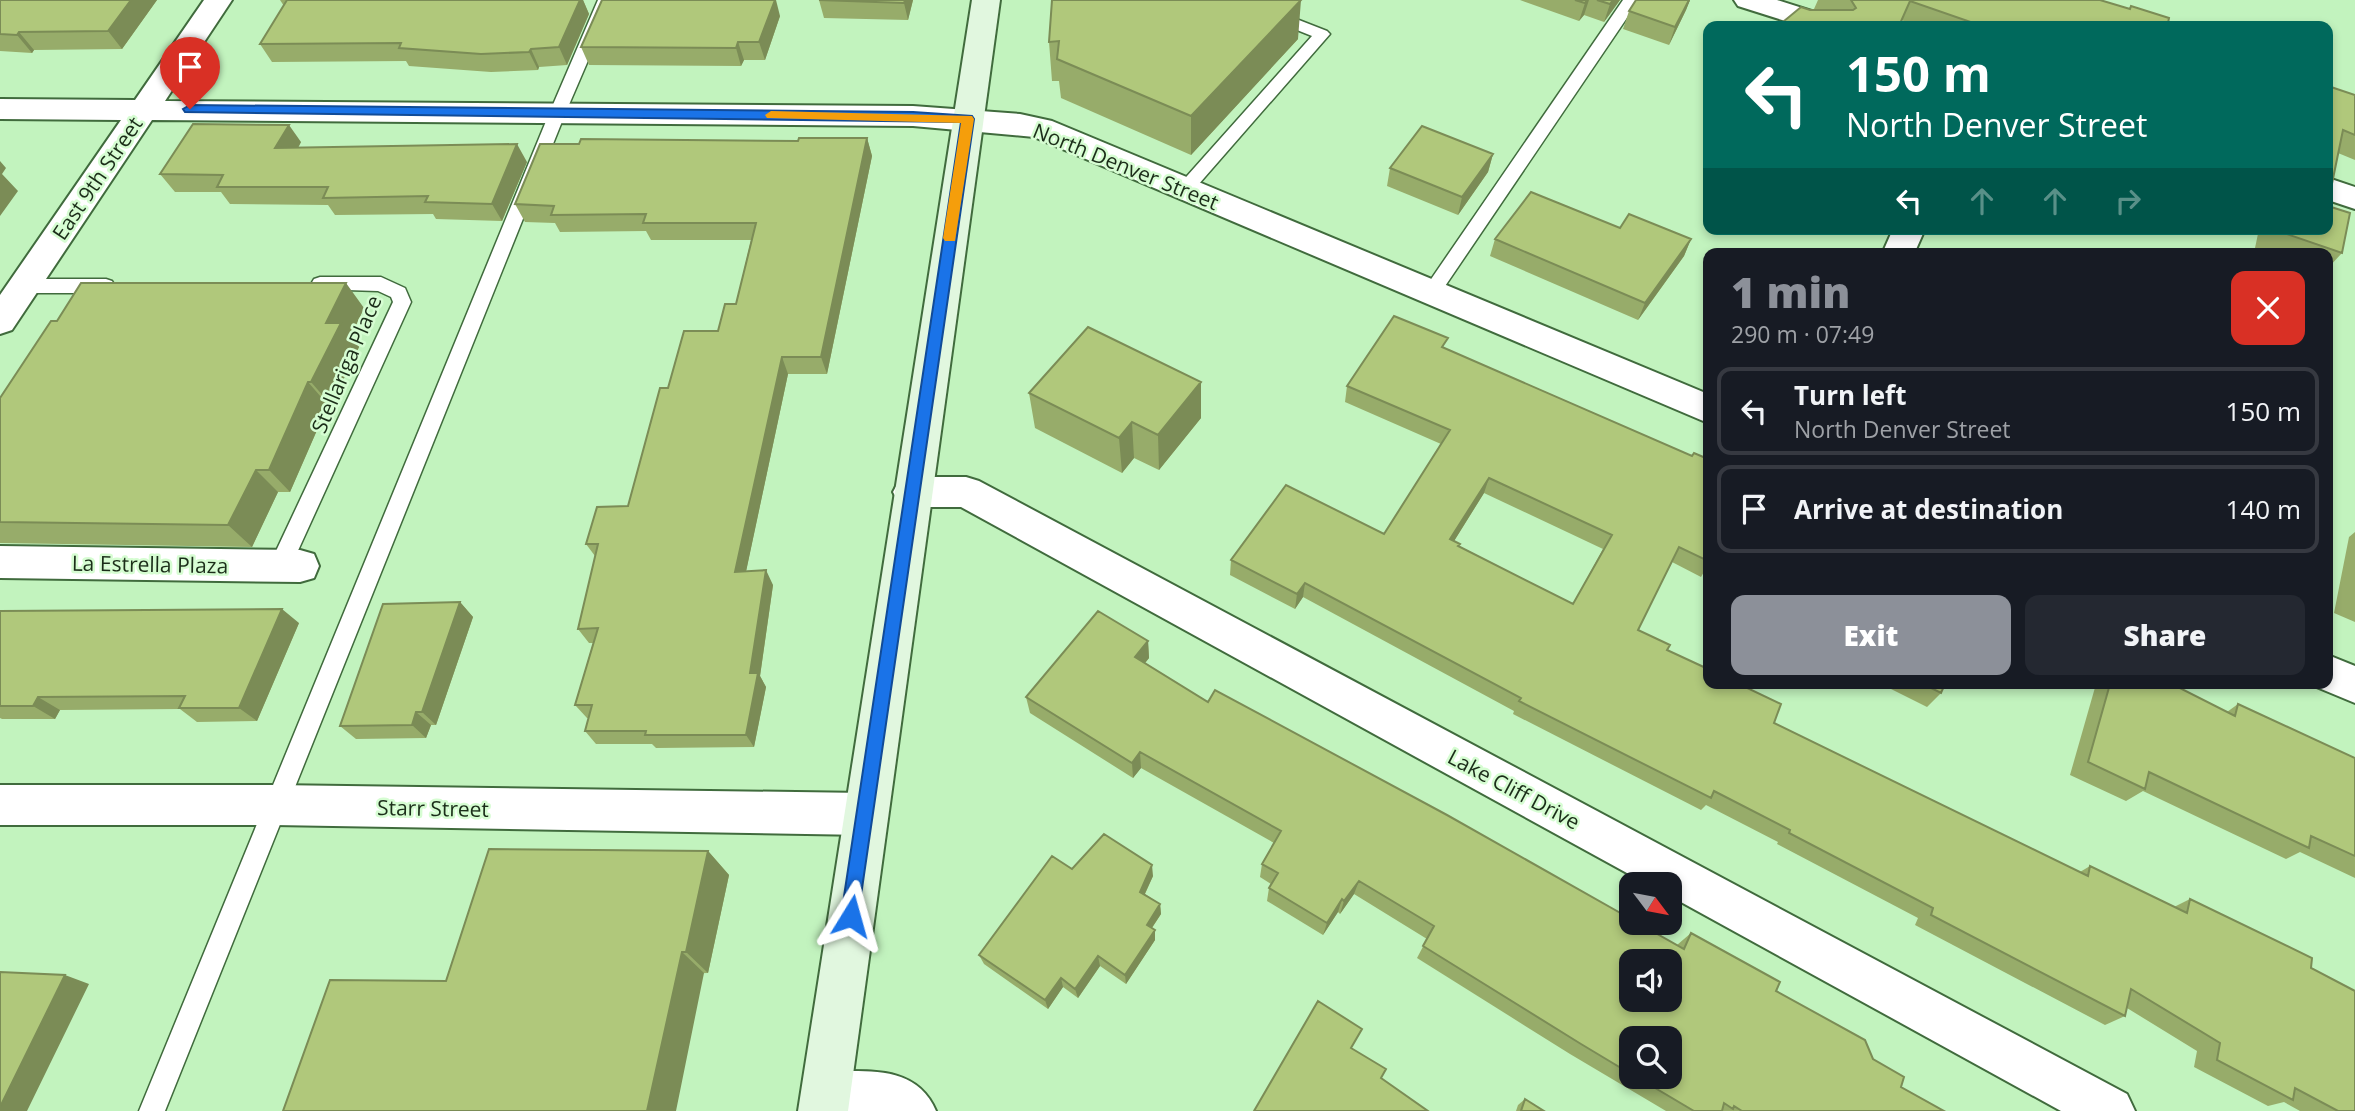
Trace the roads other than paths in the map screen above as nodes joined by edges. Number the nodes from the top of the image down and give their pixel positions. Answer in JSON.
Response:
{"nodes":[{"id":1,"x":218,"y":0,"type":"edge"},
{"id":2,"x":606,"y":0,"type":"edge"},
{"id":3,"x":986,"y":0,"type":"edge"},
{"id":4,"x":1234,"y":0,"type":"edge"},
{"id":5,"x":1631,"y":0,"type":"edge"},
{"id":6,"x":1748,"y":0,"type":"edge"},
{"id":7,"x":1254,"y":3,"type":"edge"},
{"id":8,"x":1814,"y":21,"type":"edge"},
{"id":9,"x":0,"y":108,"type":"edge"},
{"id":10,"x":144,"y":109,"type":"junction"},
{"id":11,"x":557,"y":114,"type":"junction"},
{"id":12,"x":968,"y":119,"type":"junction"},
{"id":13,"x":1185,"y":190,"type":"junction"},
{"id":14,"x":2333,"y":191,"type":"edge"},
{"id":15,"x":2355,"y":198,"type":"edge"},
{"id":16,"x":120,"y":285,"type":"edge"},
{"id":17,"x":299,"y":285,"type":"edge"},
{"id":18,"x":24,"y":286,"type":"junction"},
{"id":19,"x":1431,"y":293,"type":"junction"},
{"id":20,"x":0,"y":321,"type":"edge"},
{"id":21,"x":1703,"y":407,"type":"edge"},
{"id":22,"x":912,"y":492,"type":"junction"},
{"id":23,"x":0,"y":562,"type":"edge"},
{"id":24,"x":290,"y":566,"type":"joint"},
{"id":25,"x":2333,"y":675,"type":"edge"},
{"id":26,"x":2355,"y":685,"type":"edge"},
{"id":27,"x":0,"y":804,"type":"edge"},
{"id":28,"x":274,"y":805,"type":"junction"},
{"id":29,"x":865,"y":814,"type":"junction"},
{"id":30,"x":824,"y":1103,"type":"edge"},
{"id":31,"x":152,"y":1111,"type":"edge"},
{"id":32,"x":911,"y":1111,"type":"edge"},
{"id":33,"x":2110,"y":1111,"type":"edge"}],
"edges":[{"from":1,"to":10,"type":"street","name":"East 9th Street"},
{"from":2,"to":11,"type":"lane"},
{"from":3,"to":12,"type":"main road"},
{"from":4,"to":7,"type":"lane"},
{"from":5,"to":19,"type":"lane"},
{"from":6,"to":8,"type":"street"},
{"from":7,"to":13,"type":"lane"},
{"from":9,"to":10,"type":"street","name":"North Denver Street"},
{"from":10,"to":11,"type":"street","name":"North Denver Street"},
{"from":10,"to":18,"type":"street","name":"East 9th Street"},
{"from":11,"to":12,"type":"street","name":"North Denver Street"},
{"from":11,"to":28,"type":"lane"},
{"from":12,"to":13,"type":"street","name":"North Denver Street"},
{"from":12,"to":22,"type":"main road"},
{"from":13,"to":19,"type":"street","name":"North Denver Street"},
{"from":14,"to":15,"type":"street"},
{"from":16,"to":18,"type":"lane"},
{"from":17,"to":24,"type":"lane","name":"Stellariga Place"},
{"from":18,"to":20,"type":"street","name":"East 9th Street"},
{"from":19,"to":21,"type":"street","name":"North Denver Street"},
{"from":22,"to":29,"type":"main road"},
{"from":22,"to":33,"type":"street","name":"Lake Cliff Drive"},
{"from":23,"to":24,"type":"street","name":"La Estrella Plaza"},
{"from":25,"to":26,"type":"street"},
{"from":27,"to":28,"type":"street","name":"Starr Street"},
{"from":28,"to":29,"type":"street","name":"Starr Street"},
{"from":28,"to":31,"type":"lane"},
{"from":29,"to":30,"type":"main road"},
{"from":30,"to":32,"type":"street"}]}
